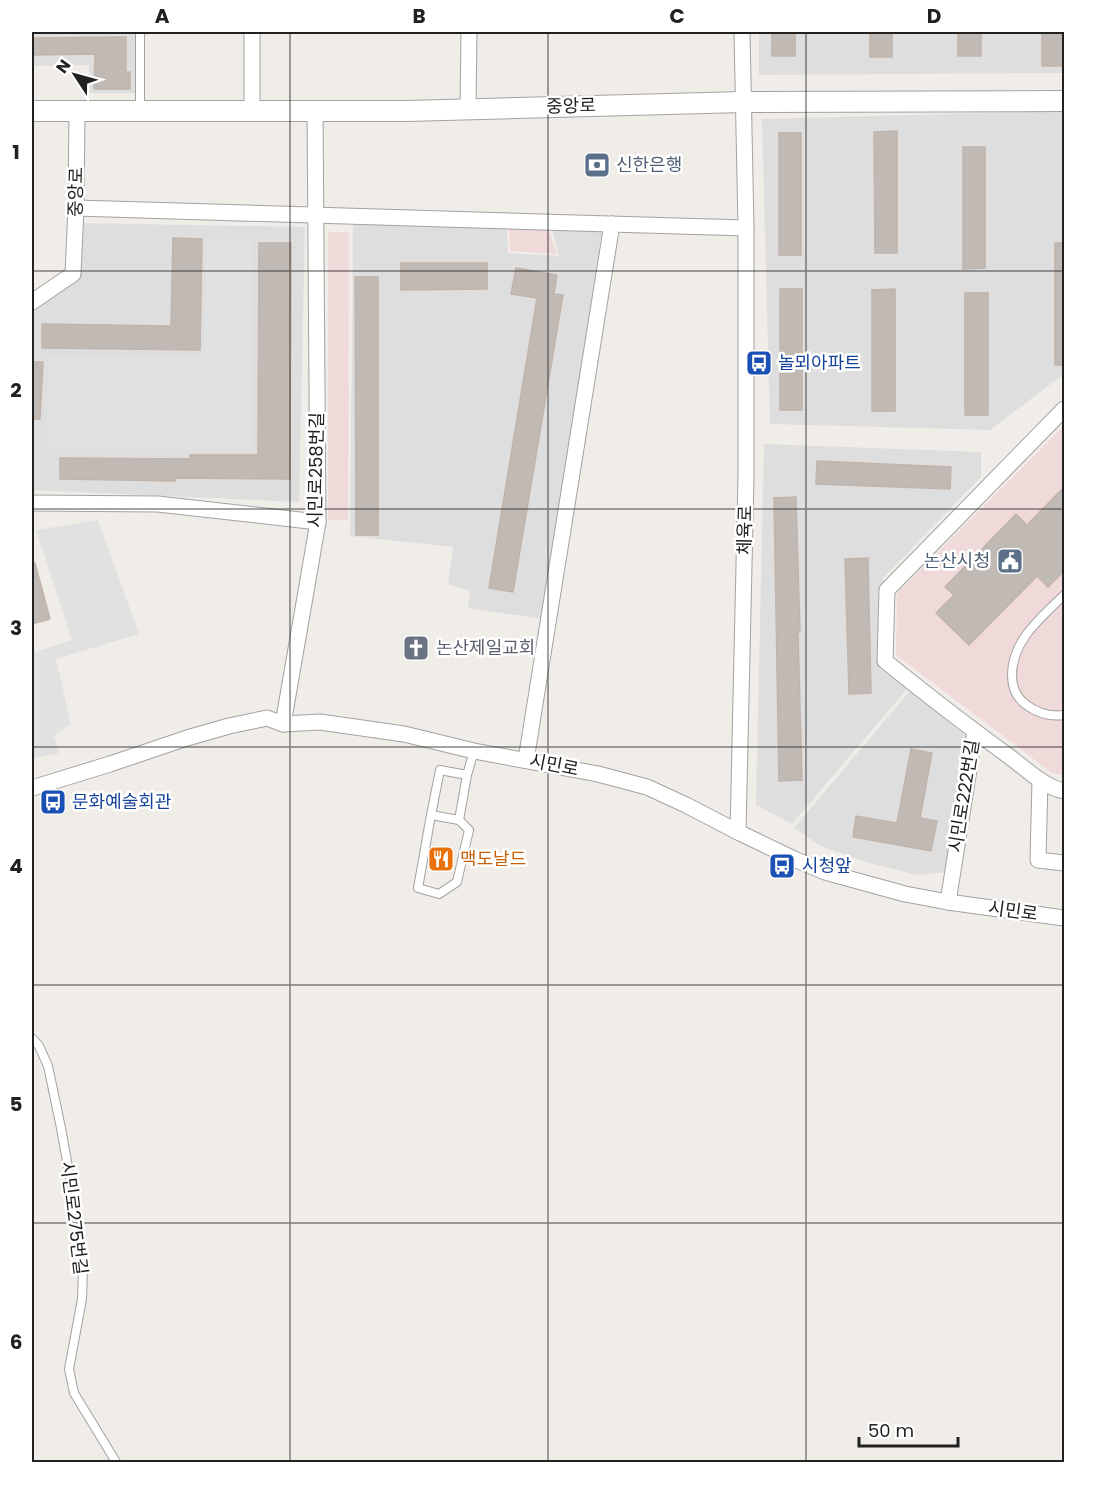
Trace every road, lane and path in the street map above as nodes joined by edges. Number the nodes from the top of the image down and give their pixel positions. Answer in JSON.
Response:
{"nodes":[{"id":1,"x":140,"y":32,"type":"edge"},
{"id":2,"x":252,"y":32,"type":"edge"},
{"id":3,"x":469,"y":32,"type":"edge"},
{"id":4,"x":742,"y":32,"type":"edge"},
{"id":5,"x":1065,"y":101,"type":"edge"},
{"id":6,"x":742,"y":102,"type":"junction"},
{"id":7,"x":468,"y":109,"type":"junction"},
{"id":8,"x":140,"y":110,"type":"junction"},
{"id":9,"x":32,"y":111,"type":"edge"},
{"id":10,"x":77,"y":111,"type":"junction"},
{"id":11,"x":252,"y":111,"type":"junction"},
{"id":12,"x":315,"y":111,"type":"junction"},
{"id":13,"x":76,"y":208,"type":"junction"},
{"id":14,"x":316,"y":214,"type":"junction"},
{"id":15,"x":612,"y":224,"type":"junction"},
{"id":16,"x":746,"y":228,"type":"junction"},
{"id":17,"x":32,"y":302,"type":"edge"},
{"id":18,"x":1065,"y":409,"type":"edge"},
{"id":19,"x":32,"y":503,"type":"edge"},
{"id":20,"x":318,"y":522,"type":"junction"},
{"id":21,"x":1065,"y":595,"type":"edge"},
{"id":22,"x":1065,"y":715,"type":"edge"},
{"id":23,"x":283,"y":724,"type":"junction"},
{"id":24,"x":975,"y":732,"type":"junction"},
{"id":25,"x":474,"y":751,"type":"junction"},
{"id":26,"x":526,"y":760,"type":"junction"},
{"id":27,"x":467,"y":775,"type":"junction"},
{"id":28,"x":1040,"y":780,"type":"junction"},
{"id":29,"x":32,"y":788,"type":"edge"},
{"id":30,"x":1065,"y":791,"type":"edge"},
{"id":31,"x":431,"y":815,"type":"junction"},
{"id":32,"x":459,"y":820,"type":"junction"},
{"id":33,"x":738,"y":832,"type":"junction"},
{"id":34,"x":1065,"y":863,"type":"edge"},
{"id":35,"x":948,"y":902,"type":"junction"},
{"id":36,"x":1065,"y":918,"type":"edge"},
{"id":37,"x":32,"y":1038,"type":"edge"},
{"id":38,"x":116,"y":1462,"type":"edge"}],
"edges":[{"from":1,"to":8,"type":"lane"},
{"from":2,"to":11,"type":"street"},
{"from":3,"to":7,"type":"street"},
{"from":4,"to":6,"type":"street","name":"체육로"},
{"from":5,"to":6,"type":"street","name":"중앙로"},
{"from":6,"to":7,"type":"street","name":"중앙로"},
{"from":6,"to":16,"type":"street","name":"체육로"},
{"from":7,"to":12,"type":"street","name":"중앙로"},
{"from":8,"to":10,"type":"street","name":"중앙로"},
{"from":8,"to":11,"type":"street","name":"중앙로"},
{"from":9,"to":10,"type":"street","name":"중앙로"},
{"from":10,"to":13,"type":"street","name":"중앙로"},
{"from":11,"to":12,"type":"street","name":"중앙로"},
{"from":12,"to":14,"type":"street","name":"시민로258번길"},
{"from":13,"to":14,"type":"street"},
{"from":13,"to":17,"type":"street","name":"중앙로"},
{"from":14,"to":15,"type":"street"},
{"from":14,"to":20,"type":"street","name":"시민로258번길"},
{"from":15,"to":16,"type":"street"},
{"from":15,"to":26,"type":"street"},
{"from":16,"to":33,"type":"street","name":"체육로"},
{"from":18,"to":24,"type":"street","name":"시민로222번길"},
{"from":19,"to":20,"type":"street"},
{"from":20,"to":23,"type":"street","name":"시민로258번길"},
{"from":21,"to":22,"type":"lane"},
{"from":23,"to":25,"type":"street","name":"시민로"},
{"from":23,"to":29,"type":"street","name":"시민로"},
{"from":24,"to":28,"type":"street"},
{"from":24,"to":35,"type":"street","name":"시민로222번길"},
{"from":25,"to":26,"type":"street","name":"시민로"},
{"from":25,"to":27,"type":"lane"},
{"from":26,"to":33,"type":"street","name":"시민로"},
{"from":27,"to":31,"type":"lane"},
{"from":27,"to":32,"type":"lane"},
{"from":28,"to":30,"type":"street"},
{"from":28,"to":34,"type":"street"},
{"from":31,"to":32,"type":"lane"},
{"from":31,"to":32,"type":"lane"},
{"from":33,"to":35,"type":"street","name":"시민로"},
{"from":35,"to":36,"type":"street","name":"시민로"},
{"from":37,"to":38,"type":"lane","name":"시민로275번길"}]}
